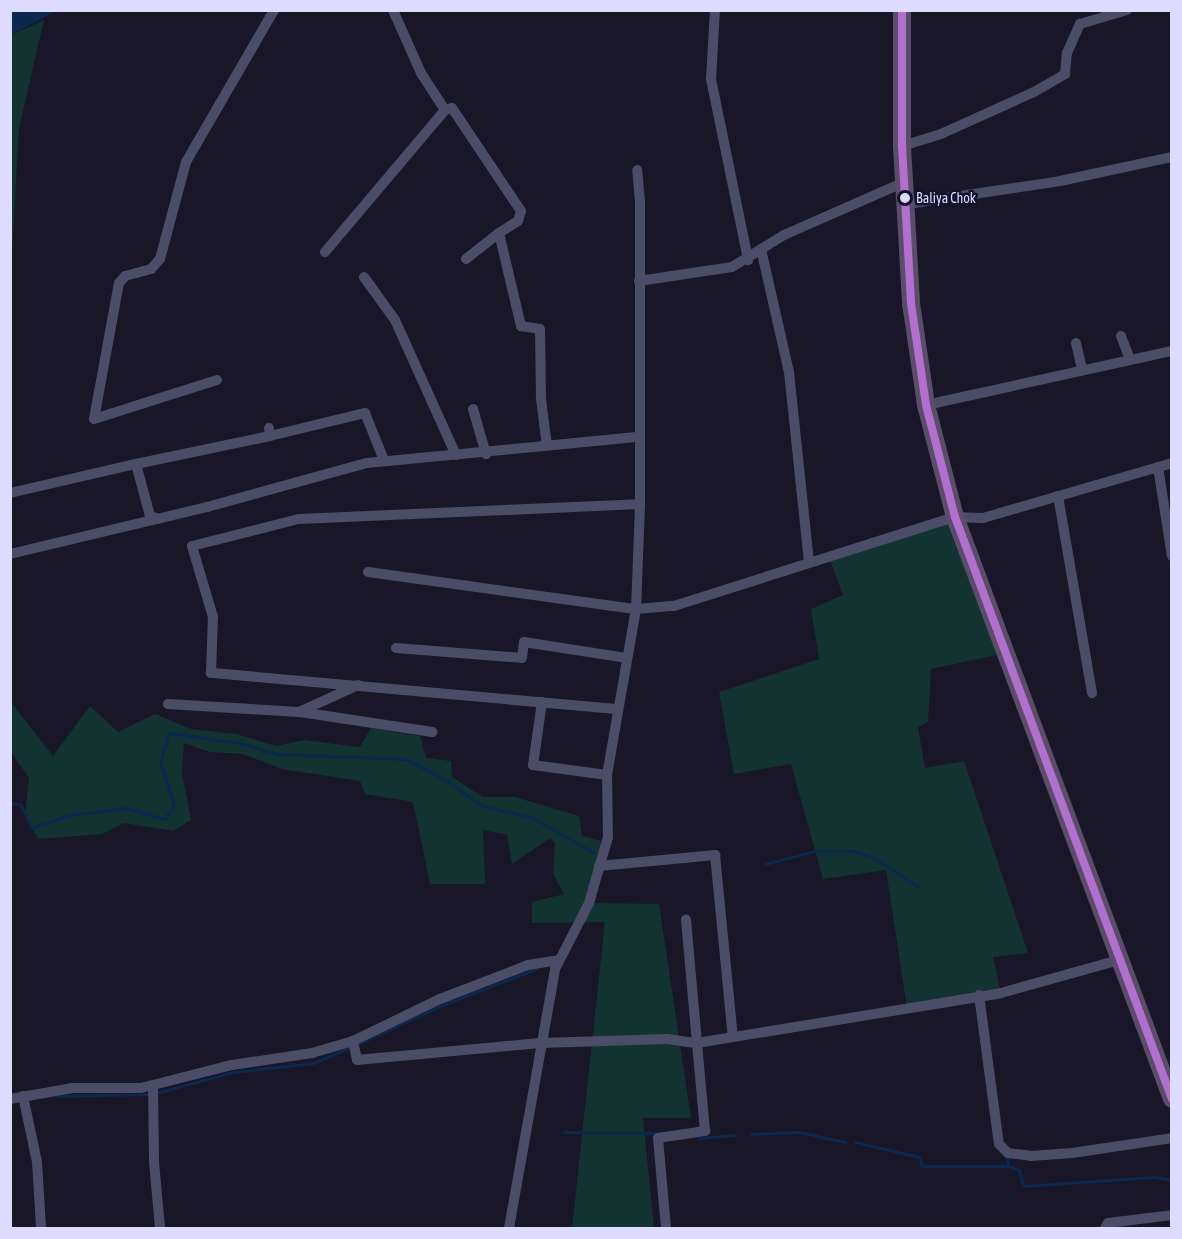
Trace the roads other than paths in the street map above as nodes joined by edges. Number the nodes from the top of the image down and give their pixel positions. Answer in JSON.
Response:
{"nodes":[{"id":1,"x":274,"y":10,"type":"edge"},
{"id":2,"x":393,"y":10,"type":"edge"},
{"id":3,"x":714,"y":10,"type":"edge"},
{"id":4,"x":902,"y":10,"type":"edge"},
{"id":5,"x":1127,"y":10,"type":"edge"},
{"id":6,"x":445,"y":110,"type":"junction"},
{"id":7,"x":902,"y":146,"type":"junction"},
{"id":8,"x":1172,"y":157,"type":"edge"},
{"id":9,"x":637,"y":170,"type":"dead end"},
{"id":10,"x":904,"y":182,"type":"junction"},
{"id":11,"x":907,"y":204,"type":"junction"},
{"id":12,"x":499,"y":233,"type":"junction"},
{"id":13,"x":761,"y":249,"type":"junction"},
{"id":14,"x":325,"y":252,"type":"dead end"},
{"id":15,"x":466,"y":260,"type":"dead end"},
{"id":16,"x":748,"y":260,"type":"junction"},
{"id":17,"x":364,"y":277,"type":"dead end"},
{"id":18,"x":639,"y":280,"type":"junction"},
{"id":19,"x":1121,"y":336,"type":"dead end"},
{"id":20,"x":1076,"y":343,"type":"dead end"},
{"id":21,"x":1172,"y":351,"type":"edge"},
{"id":22,"x":1129,"y":357,"type":"junction"},
{"id":23,"x":1082,"y":368,"type":"junction"},
{"id":24,"x":217,"y":380,"type":"dead end"},
{"id":25,"x":926,"y":405,"type":"junction"},
{"id":26,"x":473,"y":409,"type":"dead end"},
{"id":27,"x":639,"y":437,"type":"junction"},
{"id":28,"x":547,"y":446,"type":"junction"},
{"id":29,"x":486,"y":454,"type":"junction"},
{"id":30,"x":456,"y":455,"type":"junction"},
{"id":31,"x":384,"y":460,"type":"junction"},
{"id":32,"x":1172,"y":463,"type":"edge"},
{"id":33,"x":136,"y":464,"type":"junction"},
{"id":34,"x":1158,"y":467,"type":"junction"},
{"id":35,"x":10,"y":493,"type":"edge"},
{"id":36,"x":1058,"y":496,"type":"junction"},
{"id":37,"x":639,"y":504,"type":"junction"},
{"id":38,"x":955,"y":517,"type":"junction"},
{"id":39,"x":159,"y":519,"type":"junction"},
{"id":40,"x":10,"y":554,"type":"edge"},
{"id":41,"x":1172,"y":556,"type":"edge"},
{"id":42,"x":809,"y":562,"type":"junction"},
{"id":43,"x":368,"y":572,"type":"dead end"},
{"id":44,"x":636,"y":609,"type":"junction"},
{"id":45,"x":396,"y":648,"type":"dead end"},
{"id":46,"x":626,"y":658,"type":"junction"},
{"id":47,"x":358,"y":685,"type":"junction"},
{"id":48,"x":1092,"y":693,"type":"dead end"},
{"id":49,"x":542,"y":702,"type":"junction"},
{"id":50,"x":168,"y":704,"type":"dead end"},
{"id":51,"x":616,"y":709,"type":"junction"},
{"id":52,"x":299,"y":712,"type":"junction"},
{"id":53,"x":432,"y":732,"type":"dead end"},
{"id":54,"x":607,"y":775,"type":"junction"},
{"id":55,"x":599,"y":867,"type":"junction"},
{"id":56,"x":686,"y":919,"type":"dead end"},
{"id":57,"x":559,"y":960,"type":"junction"},
{"id":58,"x":1119,"y":960,"type":"junction"},
{"id":59,"x":979,"y":995,"type":"junction"},
{"id":60,"x":733,"y":1037,"type":"junction"},
{"id":61,"x":353,"y":1041,"type":"junction"},
{"id":62,"x":542,"y":1043,"type":"junction"},
{"id":63,"x":697,"y":1043,"type":"junction"},
{"id":64,"x":153,"y":1086,"type":"junction"},
{"id":65,"x":22,"y":1096,"type":"junction"},
{"id":66,"x":10,"y":1099,"type":"edge"},
{"id":67,"x":1172,"y":1099,"type":"edge"},
{"id":68,"x":1172,"y":1138,"type":"edge"},
{"id":69,"x":1172,"y":1215,"type":"edge"},
{"id":70,"x":41,"y":1228,"type":"edge"},
{"id":71,"x":160,"y":1228,"type":"edge"},
{"id":72,"x":509,"y":1228,"type":"edge"},
{"id":73,"x":666,"y":1228,"type":"edge"},
{"id":74,"x":1105,"y":1228,"type":"edge"}],
"edges":[{"from":1,"to":24,"type":"street"},
{"from":2,"to":6,"type":"street"},
{"from":3,"to":16,"type":"street"},
{"from":4,"to":7,"type":"highway"},
{"from":5,"to":7,"type":"street"},
{"from":6,"to":12,"type":"street"},
{"from":6,"to":14,"type":"street"},
{"from":7,"to":10,"type":"highway"},
{"from":8,"to":11,"type":"street"},
{"from":9,"to":18,"type":"street"},
{"from":10,"to":11,"type":"highway"},
{"from":10,"to":13,"type":"street"},
{"from":11,"to":25,"type":"highway"},
{"from":12,"to":15,"type":"street"},
{"from":12,"to":28,"type":"street"},
{"from":13,"to":16,"type":"street"},
{"from":13,"to":42,"type":"street"},
{"from":16,"to":18,"type":"street"},
{"from":17,"to":30,"type":"street"},
{"from":18,"to":27,"type":"street"},
{"from":19,"to":22,"type":"street"},
{"from":20,"to":23,"type":"street"},
{"from":21,"to":22,"type":"street"},
{"from":22,"to":23,"type":"street"},
{"from":23,"to":25,"type":"street"},
{"from":25,"to":38,"type":"highway"},
{"from":26,"to":29,"type":"street"},
{"from":27,"to":28,"type":"street"},
{"from":27,"to":37,"type":"street"},
{"from":28,"to":29,"type":"street"},
{"from":29,"to":30,"type":"street"},
{"from":30,"to":31,"type":"street"},
{"from":31,"to":33,"type":"street"},
{"from":31,"to":39,"type":"street"},
{"from":32,"to":34,"type":"street"},
{"from":33,"to":35,"type":"street"},
{"from":33,"to":39,"type":"street"},
{"from":34,"to":36,"type":"street"},
{"from":34,"to":41,"type":"street"},
{"from":36,"to":38,"type":"street"},
{"from":36,"to":48,"type":"street"},
{"from":37,"to":44,"type":"street"},
{"from":37,"to":47,"type":"street"},
{"from":38,"to":42,"type":"street"},
{"from":38,"to":58,"type":"highway"},
{"from":39,"to":40,"type":"street"},
{"from":42,"to":44,"type":"street"},
{"from":43,"to":44,"type":"street"},
{"from":44,"to":46,"type":"street"},
{"from":45,"to":46,"type":"street"},
{"from":46,"to":51,"type":"street"},
{"from":47,"to":49,"type":"street"},
{"from":47,"to":52,"type":"street"},
{"from":49,"to":51,"type":"street"},
{"from":49,"to":54,"type":"street"},
{"from":50,"to":52,"type":"street"},
{"from":51,"to":54,"type":"street"},
{"from":52,"to":53,"type":"street"},
{"from":54,"to":55,"type":"street"},
{"from":55,"to":57,"type":"street"},
{"from":55,"to":60,"type":"street"},
{"from":56,"to":63,"type":"street"},
{"from":57,"to":61,"type":"street"},
{"from":57,"to":62,"type":"street"},
{"from":58,"to":59,"type":"street"},
{"from":58,"to":67,"type":"highway"},
{"from":59,"to":60,"type":"street"},
{"from":59,"to":68,"type":"street"},
{"from":60,"to":63,"type":"street"},
{"from":61,"to":62,"type":"street"},
{"from":61,"to":64,"type":"street"},
{"from":62,"to":63,"type":"street"},
{"from":62,"to":72,"type":"street"},
{"from":63,"to":73,"type":"street"},
{"from":64,"to":65,"type":"street"},
{"from":64,"to":71,"type":"street"},
{"from":65,"to":66,"type":"street"},
{"from":65,"to":70,"type":"street"},
{"from":69,"to":74,"type":"street"}]}
